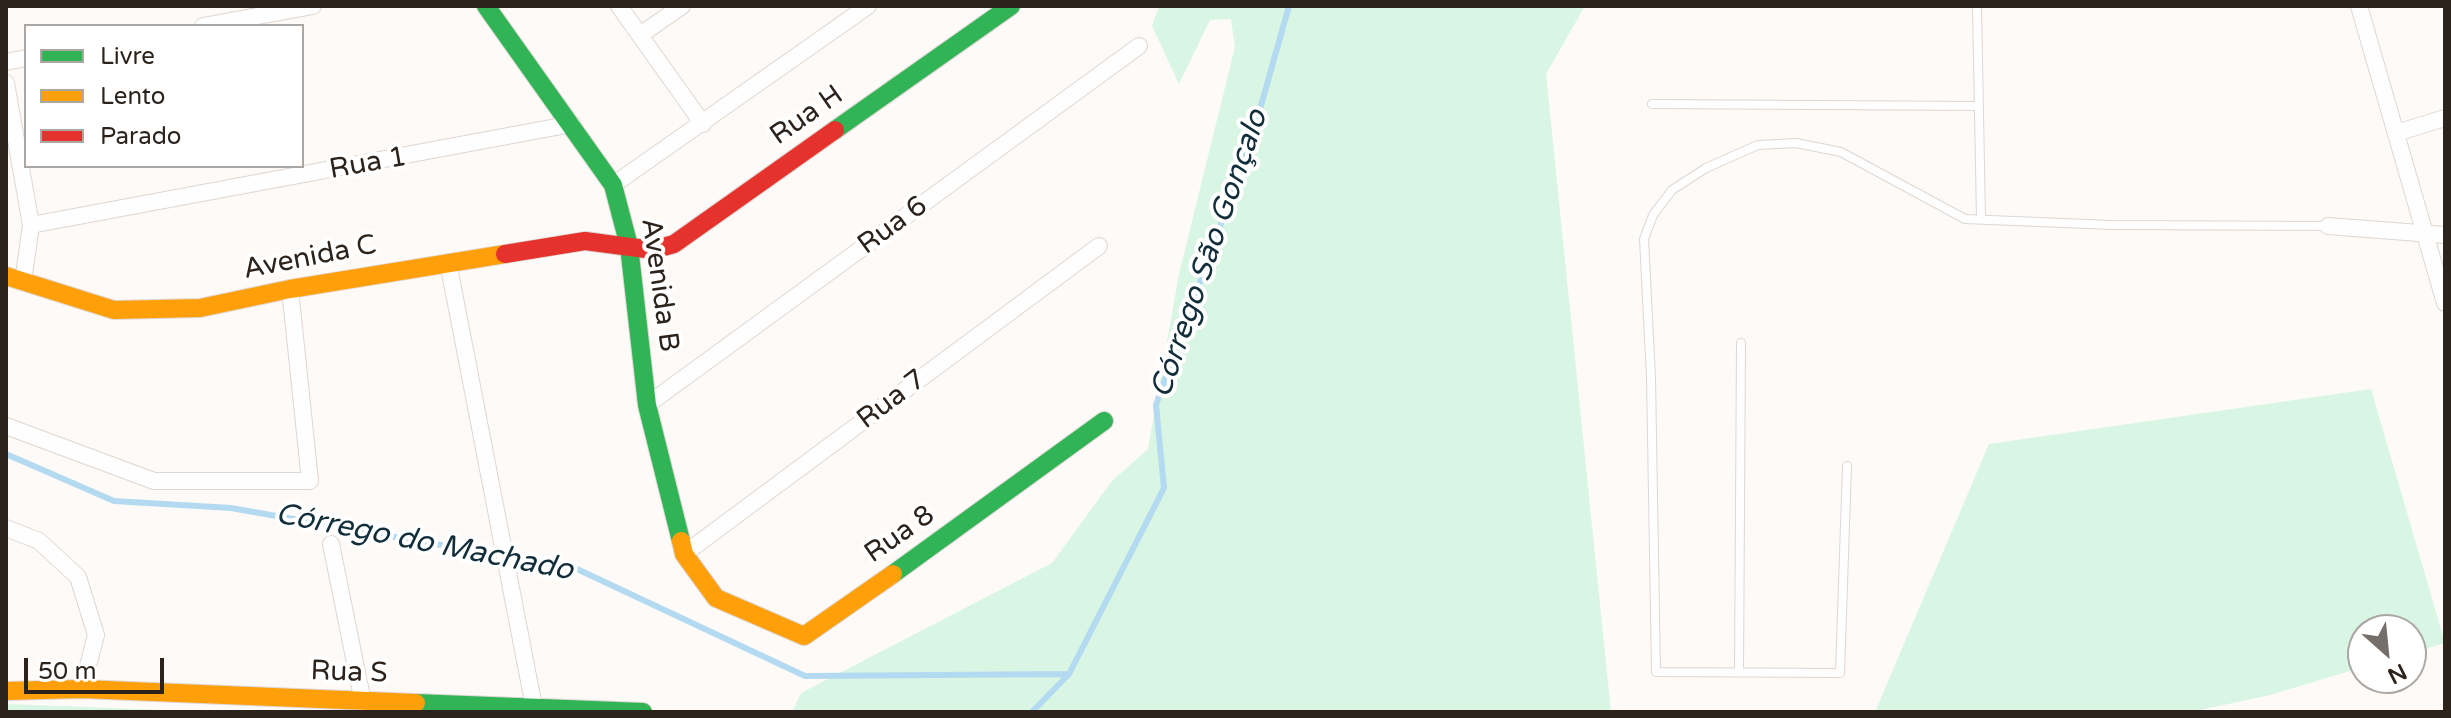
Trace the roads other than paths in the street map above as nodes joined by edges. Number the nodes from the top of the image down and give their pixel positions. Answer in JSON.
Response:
{"nodes":[{"id":1,"x":313,"y":6,"type":"edge"},
{"id":2,"x":486,"y":6,"type":"edge"},
{"id":3,"x":619,"y":6,"type":"edge"},
{"id":4,"x":682,"y":6,"type":"edge"},
{"id":5,"x":868,"y":6,"type":"edge"},
{"id":6,"x":1011,"y":6,"type":"edge"},
{"id":7,"x":1977,"y":6,"type":"edge"},
{"id":8,"x":2359,"y":6,"type":"edge"},
{"id":9,"x":214,"y":24,"type":"edge"},
{"id":10,"x":640,"y":35,"type":"junction"},
{"id":11,"x":1139,"y":46,"type":"dead end"},
{"id":12,"x":6,"y":83,"type":"edge"},
{"id":13,"x":1652,"y":104,"type":"dead end"},
{"id":14,"x":1979,"y":106,"type":"junction"},
{"id":15,"x":2445,"y":118,"type":"edge"},
{"id":16,"x":572,"y":124,"type":"junction"},
{"id":17,"x":703,"y":124,"type":"junction"},
{"id":18,"x":2396,"y":133,"type":"junction"},
{"id":19,"x":613,"y":185,"type":"junction"},
{"id":20,"x":1981,"y":219,"type":"junction"},
{"id":21,"x":31,"y":225,"type":"junction"},
{"id":22,"x":2328,"y":226,"type":"joint"},
{"id":23,"x":2424,"y":233,"type":"junction"},
{"id":24,"x":2445,"y":235,"type":"edge"},
{"id":25,"x":629,"y":246,"type":"junction"},
{"id":26,"x":1099,"y":246,"type":"dead end"},
{"id":27,"x":448,"y":262,"type":"junction"},
{"id":28,"x":14,"y":279,"type":"edge"},
{"id":29,"x":290,"y":289,"type":"junction"},
{"id":30,"x":2445,"y":303,"type":"edge"},
{"id":31,"x":1741,"y":343,"type":"dead end"},
{"id":32,"x":647,"y":405,"type":"junction"},
{"id":33,"x":1104,"y":421,"type":"dead end"},
{"id":34,"x":6,"y":426,"type":"edge"},
{"id":35,"x":1847,"y":466,"type":"dead end"},
{"id":36,"x":6,"y":528,"type":"edge"},
{"id":37,"x":331,"y":544,"type":"dead end"},
{"id":38,"x":684,"y":554,"type":"junction"},
{"id":39,"x":716,"y":598,"type":"joint"},
{"id":40,"x":1739,"y":672,"type":"junction"},
{"id":41,"x":82,"y":689,"type":"junction"},
{"id":42,"x":6,"y":691,"type":"edge"},
{"id":43,"x":363,"y":702,"type":"junction"},
{"id":44,"x":534,"y":707,"type":"junction"},
{"id":45,"x":643,"y":712,"type":"edge"}],
"edges":[{"from":1,"to":9,"type":"street"},
{"from":2,"to":16,"type":"street","name":"Avenida B"},
{"from":3,"to":10,"type":"street"},
{"from":4,"to":10,"type":"street"},
{"from":5,"to":17,"type":"street"},
{"from":6,"to":25,"type":"street","name":"Rua H"},
{"from":7,"to":14,"type":"lane"},
{"from":8,"to":18,"type":"street"},
{"from":10,"to":17,"type":"street"},
{"from":11,"to":32,"type":"street","name":"Rua 6"},
{"from":12,"to":21,"type":"street"},
{"from":13,"to":14,"type":"lane"},
{"from":14,"to":20,"type":"lane"},
{"from":15,"to":18,"type":"street"},
{"from":16,"to":19,"type":"street","name":"Avenida B"},
{"from":16,"to":21,"type":"street","name":"Rua 1"},
{"from":17,"to":19,"type":"street"},
{"from":18,"to":23,"type":"street"},
{"from":19,"to":25,"type":"street","name":"Avenida B"},
{"from":20,"to":22,"type":"lane"},
{"from":20,"to":40,"type":"lane"},
{"from":21,"to":28,"type":"street"},
{"from":22,"to":23,"type":"street"},
{"from":23,"to":24,"type":"street"},
{"from":23,"to":30,"type":"street"},
{"from":25,"to":27,"type":"street","name":"Avenida C"},
{"from":25,"to":32,"type":"street","name":"Avenida B"},
{"from":26,"to":38,"type":"street","name":"Rua 7"},
{"from":27,"to":29,"type":"street","name":"Avenida C"},
{"from":27,"to":44,"type":"street"},
{"from":28,"to":29,"type":"street","name":"Avenida C"},
{"from":29,"to":34,"type":"street"},
{"from":31,"to":40,"type":"lane"},
{"from":32,"to":38,"type":"street","name":"Avenida B"},
{"from":33,"to":39,"type":"street","name":"Rua 8"},
{"from":35,"to":40,"type":"lane"},
{"from":36,"to":41,"type":"street"},
{"from":37,"to":43,"type":"street"},
{"from":38,"to":39,"type":"street","name":"Avenida B"},
{"from":41,"to":42,"type":"street","name":"Rua S"},
{"from":41,"to":43,"type":"street","name":"Rua S"},
{"from":43,"to":44,"type":"street","name":"Rua S"},
{"from":44,"to":45,"type":"street","name":"Rua S"}]}
